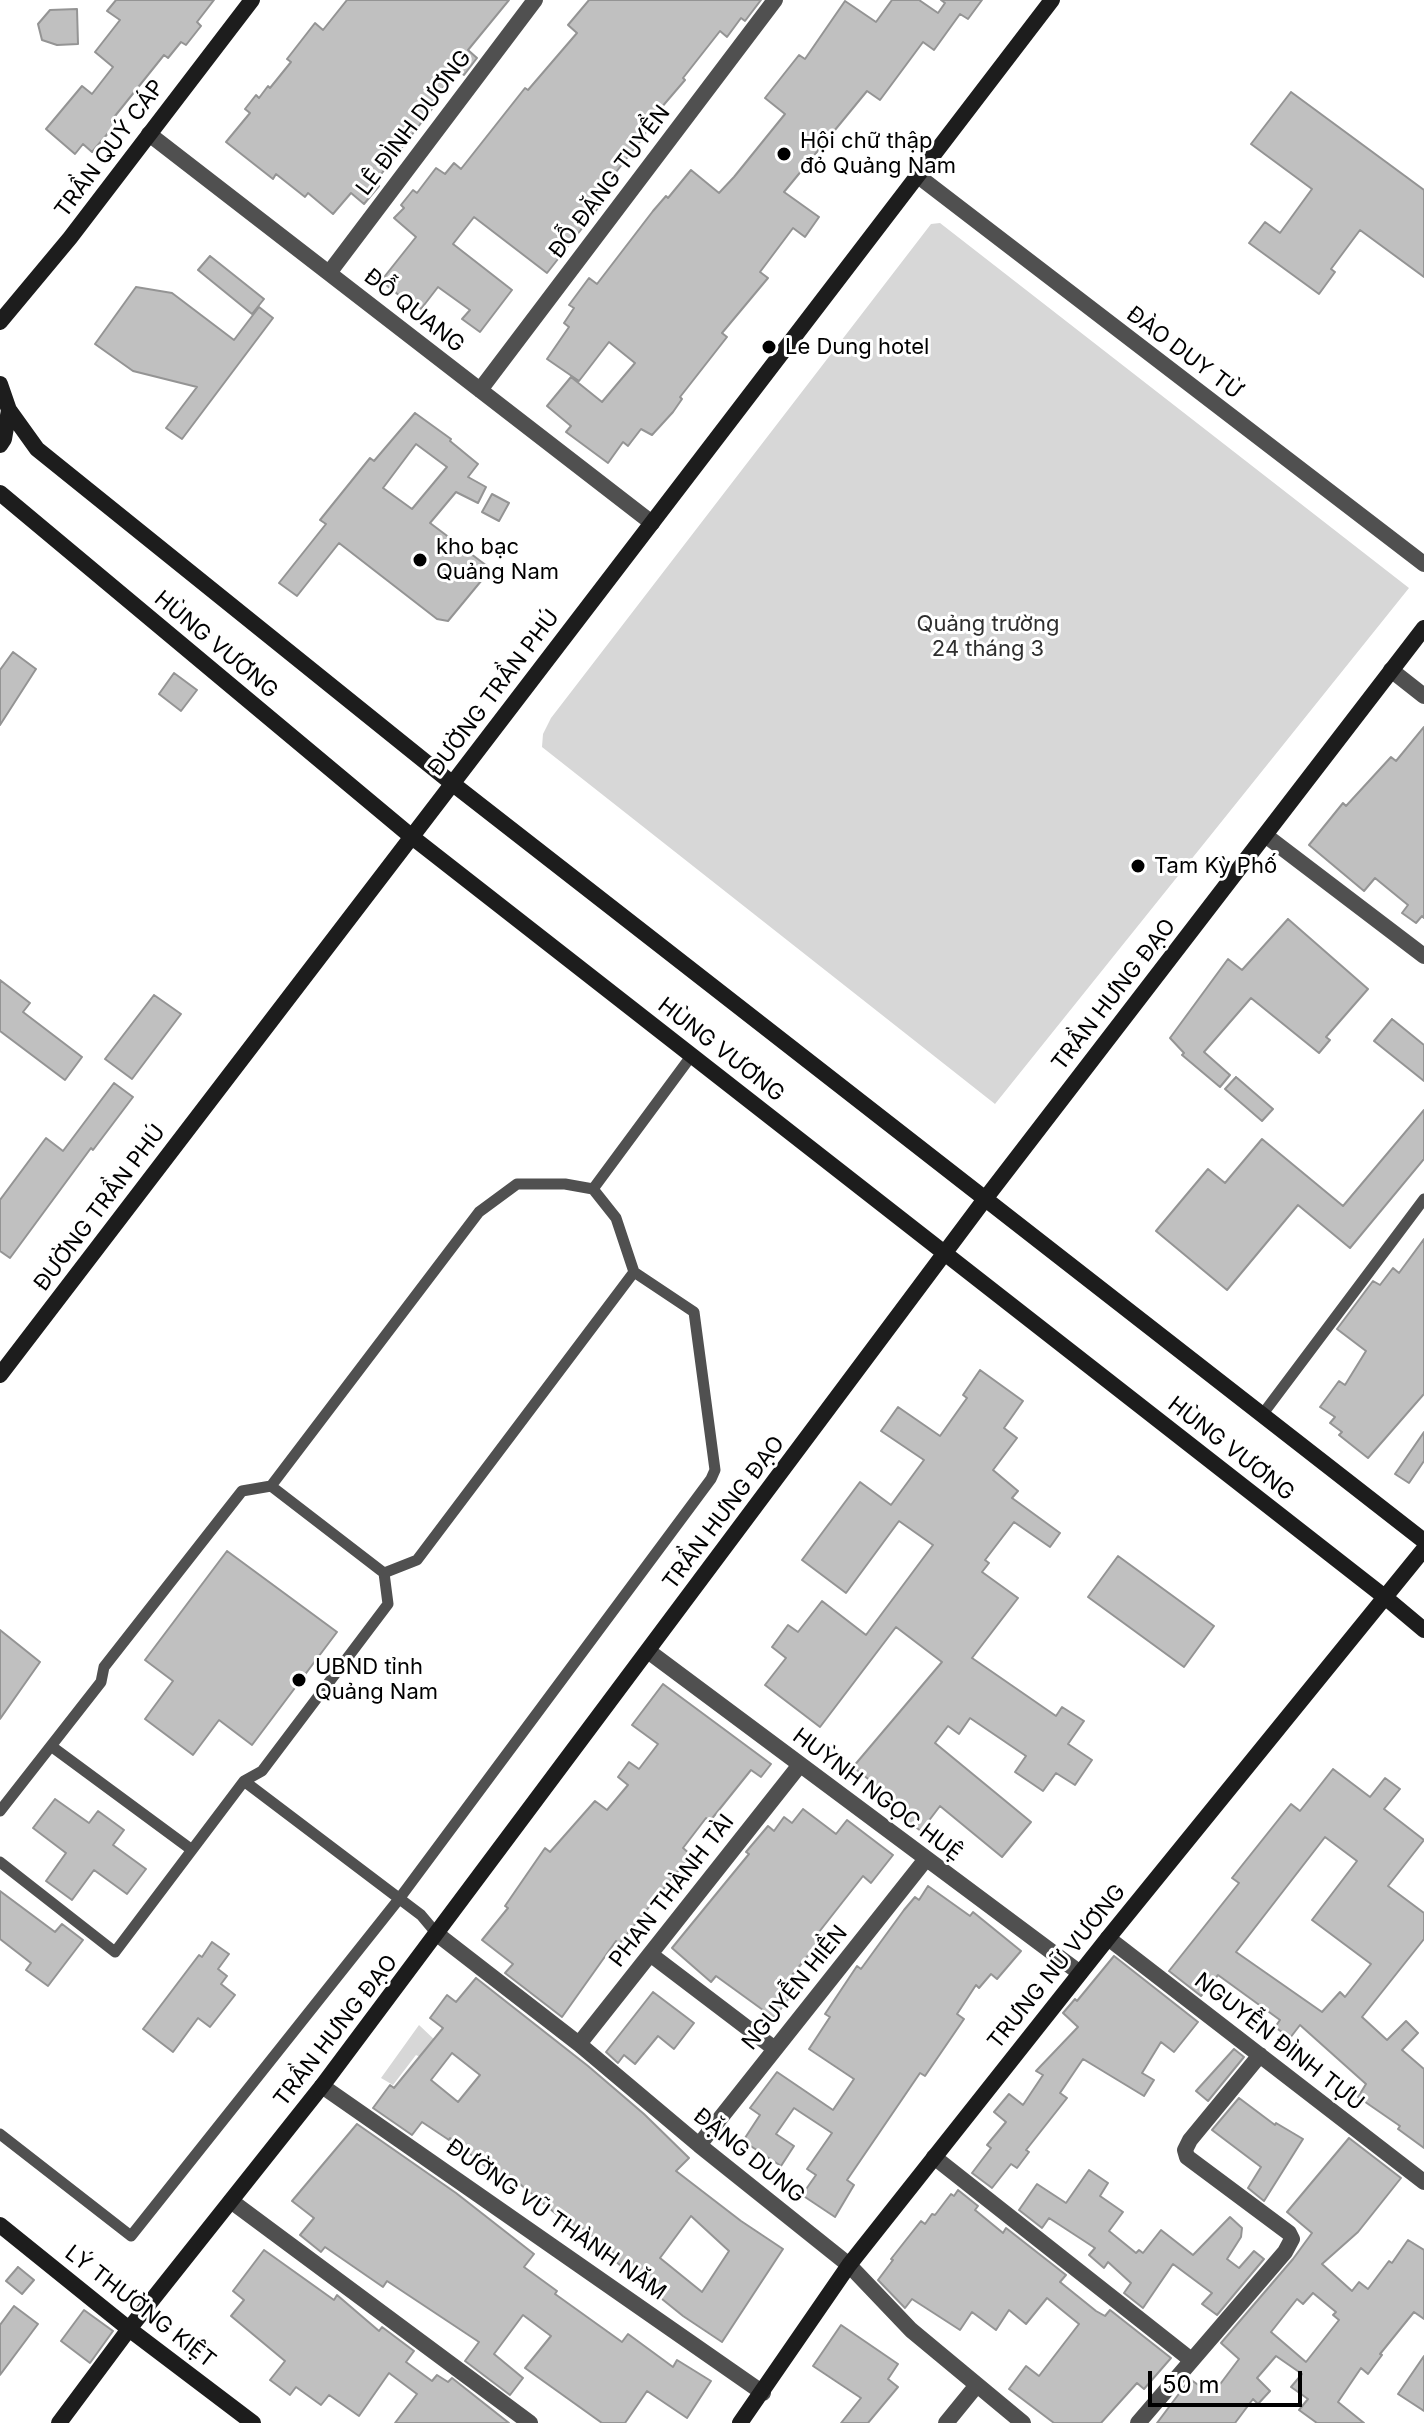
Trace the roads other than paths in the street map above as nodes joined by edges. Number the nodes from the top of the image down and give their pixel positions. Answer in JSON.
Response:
{"nodes":[{"id":1,"x":252,"y":0,"type":"edge"},
{"id":2,"x":535,"y":0,"type":"edge"},
{"id":3,"x":775,"y":0,"type":"edge"},
{"id":4,"x":1052,"y":0,"type":"edge"},
{"id":5,"x":149,"y":134,"type":"junction"},
{"id":6,"x":918,"y":176,"type":"junction"},
{"id":7,"x":329,"y":273,"type":"junction"},
{"id":8,"x":0,"y":322,"type":"edge"},
{"id":9,"x":0,"y":384,"type":"edge"},
{"id":10,"x":480,"y":390,"type":"junction"},
{"id":11,"x":9,"y":410,"type":"junction"},
{"id":12,"x":0,"y":445,"type":"edge"},
{"id":13,"x":0,"y":493,"type":"edge"},
{"id":14,"x":652,"y":523,"type":"junction"},
{"id":15,"x":1424,"y":564,"type":"edge"},
{"id":16,"x":1424,"y":628,"type":"edge"},
{"id":17,"x":1391,"y":670,"type":"junction"},
{"id":18,"x":1424,"y":696,"type":"edge"},
{"id":19,"x":453,"y":784,"type":"junction"},
{"id":20,"x":1265,"y":835,"type":"junction"},
{"id":21,"x":412,"y":837,"type":"junction"},
{"id":22,"x":1424,"y":956,"type":"edge"},
{"id":23,"x":692,"y":1055,"type":"junction"},
{"id":24,"x":593,"y":1189,"type":"junction"},
{"id":25,"x":985,"y":1199,"type":"junction"},
{"id":26,"x":1424,"y":1199,"type":"edge"},
{"id":27,"x":945,"y":1254,"type":"junction"},
{"id":28,"x":634,"y":1272,"type":"junction"},
{"id":29,"x":0,"y":1375,"type":"edge"},
{"id":30,"x":1262,"y":1415,"type":"junction"},
{"id":31,"x":271,"y":1486,"type":"junction"},
{"id":32,"x":1424,"y":1541,"type":"edge"},
{"id":33,"x":1424,"y":1549,"type":"edge"},
{"id":34,"x":384,"y":1573,"type":"junction"},
{"id":35,"x":1386,"y":1598,"type":"junction"},
{"id":36,"x":1424,"y":1630,"type":"edge"},
{"id":37,"x":648,"y":1651,"type":"junction"},
{"id":38,"x":51,"y":1746,"type":"junction"},
{"id":39,"x":799,"y":1766,"type":"junction"},
{"id":40,"x":244,"y":1781,"type":"junction"},
{"id":41,"x":0,"y":1811,"type":"edge"},
{"id":42,"x":192,"y":1850,"type":"junction"},
{"id":43,"x":926,"y":1859,"type":"junction"},
{"id":44,"x":0,"y":1862,"type":"edge"},
{"id":45,"x":399,"y":1899,"type":"junction"},
{"id":46,"x":437,"y":1934,"type":"junction"},
{"id":47,"x":1108,"y":1938,"type":"junction"},
{"id":48,"x":650,"y":1954,"type":"junction"},
{"id":49,"x":1080,"y":1973,"type":"junction"},
{"id":50,"x":579,"y":2044,"type":"junction"},
{"id":51,"x":775,"y":2049,"type":"junction"},
{"id":52,"x":1260,"y":2055,"type":"junction"},
{"id":53,"x":322,"y":2086,"type":"junction"},
{"id":54,"x":0,"y":2134,"type":"edge"},
{"id":55,"x":699,"y":2145,"type":"junction"},
{"id":56,"x":934,"y":2157,"type":"junction"},
{"id":57,"x":1424,"y":2182,"type":"edge"},
{"id":58,"x":231,"y":2201,"type":"junction"},
{"id":59,"x":0,"y":2225,"type":"edge"},
{"id":60,"x":849,"y":2265,"type":"junction"},
{"id":61,"x":129,"y":2329,"type":"junction"},
{"id":62,"x":1190,"y":2359,"type":"junction"},
{"id":63,"x":977,"y":2385,"type":"junction"},
{"id":64,"x":763,"y":2393,"type":"junction"},
{"id":65,"x":59,"y":2423,"type":"edge"},
{"id":66,"x":253,"y":2423,"type":"edge"},
{"id":67,"x":530,"y":2423,"type":"edge"},
{"id":68,"x":740,"y":2423,"type":"edge"},
{"id":69,"x":946,"y":2423,"type":"edge"},
{"id":70,"x":1023,"y":2423,"type":"edge"},
{"id":71,"x":1138,"y":2423,"type":"edge"}],
"edges":[{"from":1,"to":5,"type":"main road","name":"TRẦN QUÝ CÁP"},
{"from":2,"to":7,"type":"street","name":"LÊ ĐÌNH DƯƠNG"},
{"from":3,"to":10,"type":"street","name":"ĐỖ ĐĂNG TUYỂN"},
{"from":4,"to":6,"type":"main road","name":"ĐƯỜNG TRẦN PHÚ"},
{"from":5,"to":7,"type":"street","name":"ĐỖ QUANG"},
{"from":5,"to":8,"type":"main road","name":"TRẦN QUÝ CÁP"},
{"from":6,"to":14,"type":"main road","name":"ĐƯỜNG TRẦN PHÚ"},
{"from":6,"to":15,"type":"street","name":"ĐÀO DUY TỪ"},
{"from":7,"to":10,"type":"street","name":"ĐỖ QUANG"},
{"from":9,"to":11,"type":"main road","name":"HÙNG VƯƠNG"},
{"from":10,"to":14,"type":"street","name":"ĐỖ QUANG"},
{"from":11,"to":12,"type":"main road"},
{"from":11,"to":19,"type":"main road","name":"HÙNG VƯƠNG"},
{"from":13,"to":21,"type":"main road","name":"HÙNG VƯƠNG"},
{"from":14,"to":19,"type":"main road","name":"ĐƯỜNG TRẦN PHÚ"},
{"from":16,"to":17,"type":"main road","name":"TRẦN HƯNG ĐẠO"},
{"from":17,"to":18,"type":"street"},
{"from":17,"to":20,"type":"main road","name":"TRẦN HƯNG ĐẠO"},
{"from":19,"to":21,"type":"main road","name":"ĐƯỜNG TRẦN PHÚ"},
{"from":19,"to":25,"type":"main road","name":"HÙNG VƯƠNG"},
{"from":20,"to":22,"type":"street"},
{"from":20,"to":25,"type":"main road","name":"TRẦN HƯNG ĐẠO"},
{"from":21,"to":23,"type":"main road","name":"HÙNG VƯƠNG"},
{"from":21,"to":29,"type":"main road","name":"ĐƯỜNG TRẦN PHÚ"},
{"from":23,"to":24,"type":"lane"},
{"from":23,"to":27,"type":"main road","name":"HÙNG VƯƠNG"},
{"from":24,"to":28,"type":"lane"},
{"from":24,"to":31,"type":"lane"},
{"from":25,"to":27,"type":"main road","name":"TRẦN HƯNG ĐẠO"},
{"from":25,"to":30,"type":"main road","name":"HÙNG VƯƠNG"},
{"from":26,"to":30,"type":"lane"},
{"from":27,"to":35,"type":"main road","name":"HÙNG VƯƠNG"},
{"from":27,"to":37,"type":"main road","name":"TRẦN HƯNG ĐẠO"},
{"from":28,"to":34,"type":"lane"},
{"from":28,"to":45,"type":"lane"},
{"from":30,"to":32,"type":"main road","name":"HÙNG VƯƠNG"},
{"from":31,"to":34,"type":"lane"},
{"from":31,"to":38,"type":"lane"},
{"from":33,"to":35,"type":"main road","name":"TRƯNG NỮ VƯƠNG"},
{"from":34,"to":40,"type":"lane"},
{"from":35,"to":36,"type":"main road","name":"HÙNG VƯƠNG"},
{"from":35,"to":47,"type":"main road","name":"TRƯNG NỮ VƯƠNG"},
{"from":37,"to":39,"type":"street","name":"HUỲNH NGỌC HUỆ"},
{"from":37,"to":46,"type":"main road","name":"TRẦN HƯNG ĐẠO"},
{"from":38,"to":41,"type":"lane"},
{"from":38,"to":42,"type":"lane"},
{"from":39,"to":43,"type":"street","name":"HUỲNH NGỌC HUỆ"},
{"from":39,"to":48,"type":"street","name":"PHAN THÀNH TÀI"},
{"from":40,"to":42,"type":"lane"},
{"from":40,"to":45,"type":"lane"},
{"from":42,"to":44,"type":"lane"},
{"from":43,"to":49,"type":"street","name":"HUỲNH NGỌC HUỆ"},
{"from":43,"to":51,"type":"street","name":"NGUYỄN HIỀN"},
{"from":45,"to":46,"type":"lane"},
{"from":45,"to":54,"type":"lane"},
{"from":46,"to":50,"type":"street","name":"ĐẶNG DUNG"},
{"from":46,"to":53,"type":"main road","name":"TRẦN HƯNG ĐẠO"},
{"from":47,"to":49,"type":"main road","name":"TRƯNG NỮ VƯƠNG"},
{"from":47,"to":52,"type":"street","name":"NGUYỄN ĐÌNH TỰU"},
{"from":48,"to":50,"type":"street","name":"PHAN THÀNH TÀI"},
{"from":48,"to":51,"type":"street"},
{"from":49,"to":56,"type":"main road","name":"TRƯNG NỮ VƯƠNG"},
{"from":50,"to":55,"type":"street","name":"ĐẶNG DUNG"},
{"from":51,"to":55,"type":"street","name":"NGUYỄN HIỀN"},
{"from":52,"to":57,"type":"street","name":"NGUYỄN ĐÌNH TỰU"},
{"from":52,"to":62,"type":"street"},
{"from":53,"to":58,"type":"main road","name":"TRẦN HƯNG ĐẠO"},
{"from":53,"to":64,"type":"street","name":"ĐƯỜNG VŨ THÀNH NĂM"},
{"from":55,"to":60,"type":"street","name":"ĐẶNG DUNG"},
{"from":56,"to":60,"type":"main road","name":"TRƯNG NỮ VƯƠNG"},
{"from":56,"to":62,"type":"street"},
{"from":58,"to":61,"type":"main road","name":"TRẦN HƯNG ĐẠO"},
{"from":58,"to":67,"type":"street"},
{"from":59,"to":61,"type":"main road","name":"LÝ THƯỜNG KIỆT"},
{"from":60,"to":63,"type":"street","name":"ĐẶNG DUNG"},
{"from":60,"to":64,"type":"main road","name":"TRƯNG NỮ VƯƠNG"},
{"from":61,"to":65,"type":"main road","name":"TRẦN HƯNG ĐẠO"},
{"from":61,"to":66,"type":"main road","name":"LÝ THƯỜNG KIỆT"},
{"from":62,"to":71,"type":"street"},
{"from":63,"to":69,"type":"street"},
{"from":63,"to":70,"type":"street","name":"ĐẶNG DUNG"},
{"from":64,"to":68,"type":"main road","name":"TRƯNG NỮ VƯƠNG"}]}
